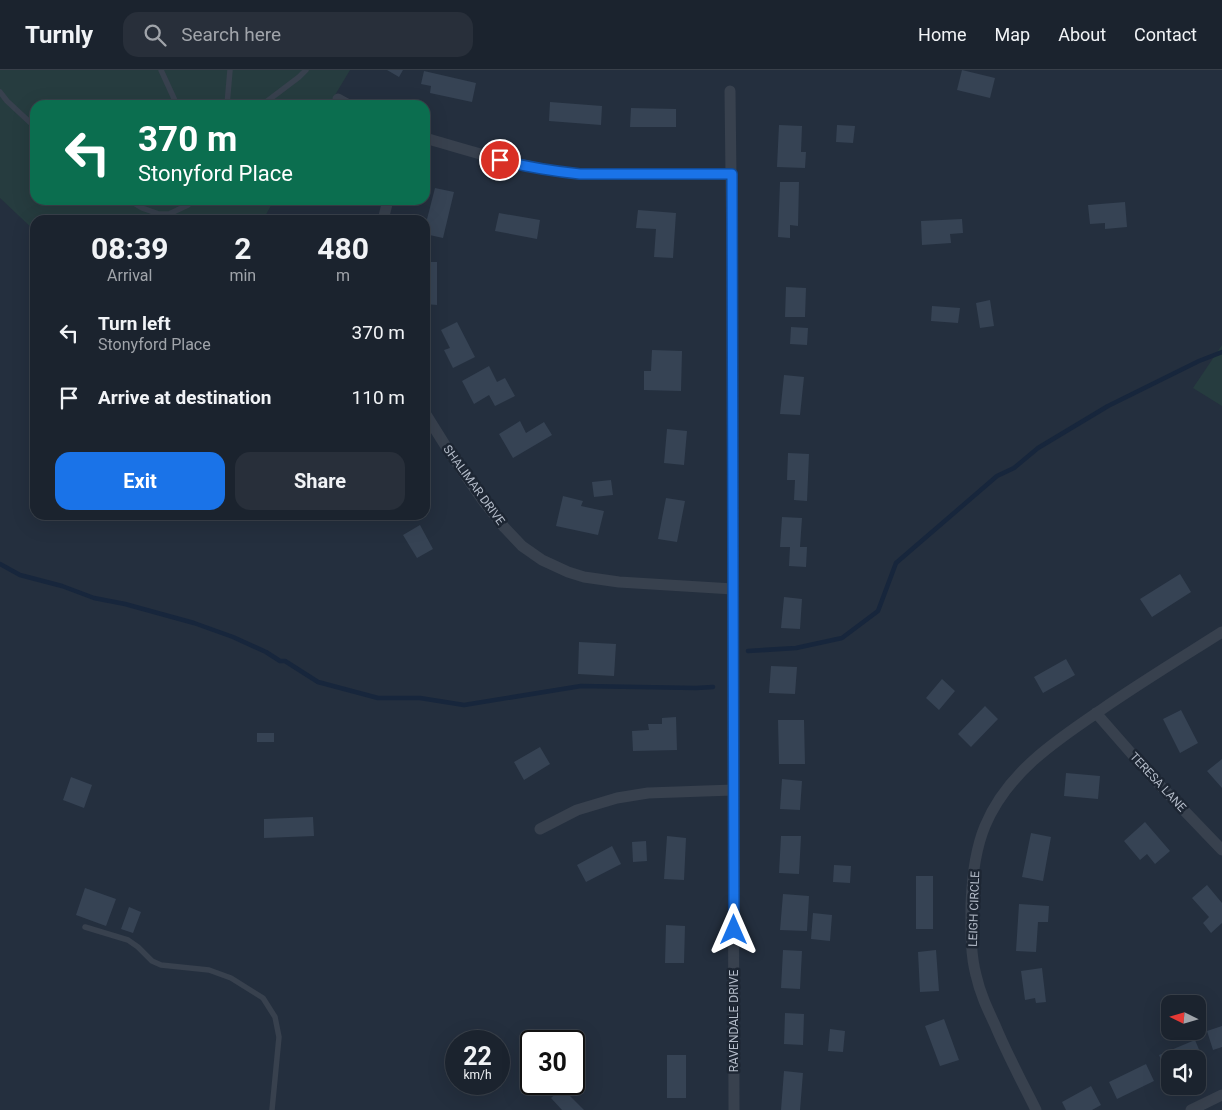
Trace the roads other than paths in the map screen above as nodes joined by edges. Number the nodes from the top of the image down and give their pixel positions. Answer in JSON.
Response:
{"nodes":[{"id":1,"x":161,"y":70,"type":"edge"},
{"id":2,"x":230,"y":70,"type":"edge"},
{"id":3,"x":306,"y":70,"type":"edge"},
{"id":4,"x":730,"y":91,"type":"dead end"},
{"id":5,"x":0,"y":92,"type":"edge"},
{"id":6,"x":175,"y":100,"type":"edge"},
{"id":7,"x":227,"y":100,"type":"edge"},
{"id":8,"x":269,"y":100,"type":"edge"},
{"id":9,"x":30,"y":122,"type":"edge"},
{"id":10,"x":430,"y":139,"type":"edge"},
{"id":11,"x":732,"y":174,"type":"junction"},
{"id":12,"x":137,"y":205,"type":"edge"},
{"id":13,"x":188,"y":205,"type":"edge"},
{"id":14,"x":430,"y":421,"type":"edge"},
{"id":15,"x":733,"y":589,"type":"junction"},
{"id":16,"x":1222,"y":632,"type":"edge"},
{"id":17,"x":1096,"y":713,"type":"junction"},
{"id":18,"x":733,"y":790,"type":"junction"},
{"id":19,"x":540,"y":829,"type":"dead end"},
{"id":20,"x":1222,"y":850,"type":"edge"},
{"id":21,"x":85,"y":927,"type":"dead end"},
{"id":22,"x":1222,"y":1095,"type":"edge"},
{"id":23,"x":272,"y":1110,"type":"edge"},
{"id":24,"x":734,"y":1110,"type":"edge"},
{"id":25,"x":1036,"y":1110,"type":"edge"},
{"id":26,"x":1191,"y":1110,"type":"edge"}],
"edges":[{"from":1,"to":6,"type":"lane"},
{"from":2,"to":7,"type":"lane"},
{"from":3,"to":8,"type":"lane"},
{"from":4,"to":11,"type":"street","name":"RAVENDALE DRIVE"},
{"from":5,"to":9,"type":"lane"},
{"from":10,"to":11,"type":"street"},
{"from":11,"to":15,"type":"street","name":"RAVENDALE DRIVE"},
{"from":12,"to":13,"type":"lane"},
{"from":14,"to":15,"type":"street","name":"SHALIMAR DRIVE"},
{"from":15,"to":18,"type":"street","name":"RAVENDALE DRIVE"},
{"from":16,"to":17,"type":"street","name":"LEIGH CIRCLE"},
{"from":17,"to":20,"type":"street","name":"TERESA LANE"},
{"from":17,"to":25,"type":"street","name":"LEIGH CIRCLE"},
{"from":18,"to":19,"type":"street"},
{"from":18,"to":24,"type":"street","name":"RAVENDALE DRIVE"},
{"from":21,"to":23,"type":"lane"},
{"from":22,"to":26,"type":"street"}]}
